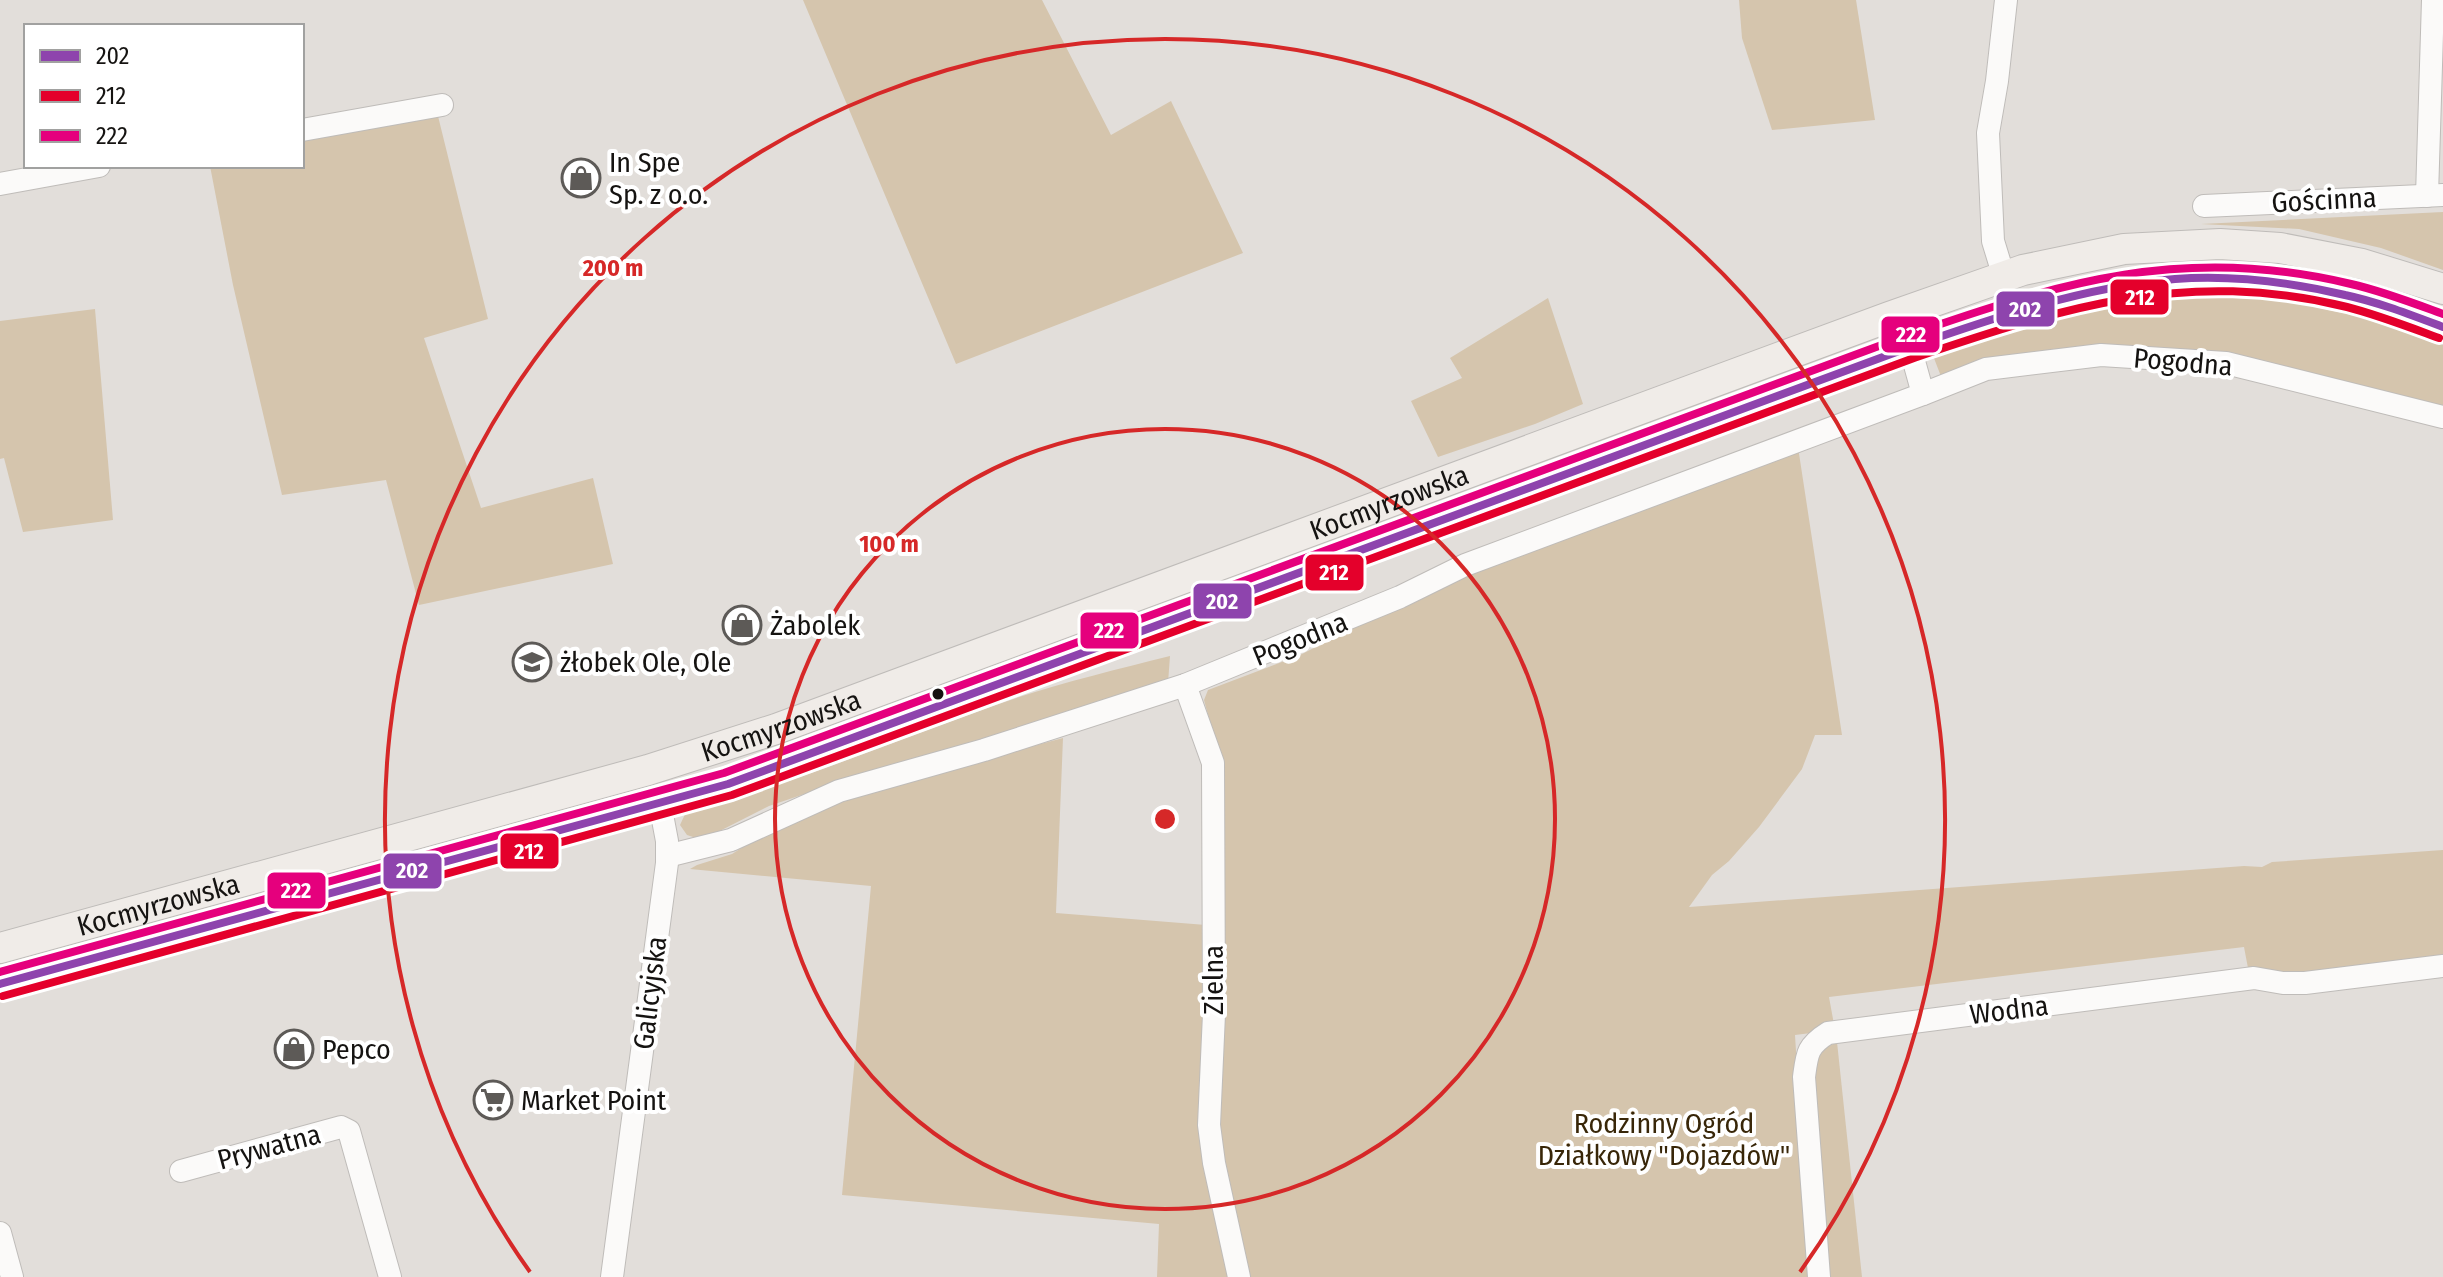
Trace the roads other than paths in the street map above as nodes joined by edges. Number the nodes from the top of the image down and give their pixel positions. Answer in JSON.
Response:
{"nodes":[{"id":1,"x":2006,"y":0,"type":"edge"},
{"id":2,"x":2433,"y":0,"type":"edge"},
{"id":3,"x":442,"y":105,"type":"dead end"},
{"id":4,"x":304,"y":130,"type":"edge"},
{"id":5,"x":88,"y":168,"type":"edge"},
{"id":6,"x":0,"y":184,"type":"edge"},
{"id":7,"x":2435,"y":195,"type":"edge"},
{"id":8,"x":2204,"y":206,"type":"dead end"},
{"id":9,"x":2004,"y":277,"type":"junction"},
{"id":10,"x":2443,"y":289,"type":"edge"},
{"id":11,"x":2443,"y":327,"type":"edge"},
{"id":12,"x":1910,"y":347,"type":"junction"},
{"id":13,"x":1923,"y":394,"type":"junction"},
{"id":14,"x":2443,"y":417,"type":"edge"},
{"id":15,"x":1185,"y":685,"type":"junction"},
{"id":16,"x":660,"y":804,"type":"junction"},
{"id":17,"x":667,"y":856,"type":"junction"},
{"id":18,"x":0,"y":948,"type":"edge"},
{"id":19,"x":2443,"y":966,"type":"edge"},
{"id":20,"x":0,"y":984,"type":"edge"},
{"id":21,"x":181,"y":1171,"type":"dead end"},
{"id":22,"x":0,"y":1233,"type":"edge"},
{"id":23,"x":12,"y":1277,"type":"edge"},
{"id":24,"x":390,"y":1277,"type":"edge"},
{"id":25,"x":612,"y":1277,"type":"edge"},
{"id":26,"x":1239,"y":1277,"type":"edge"},
{"id":27,"x":1819,"y":1277,"type":"edge"}],
"edges":[{"from":1,"to":9,"type":"street"},
{"from":2,"to":7,"type":"street"},
{"from":3,"to":4,"type":"street"},
{"from":5,"to":6,"type":"street"},
{"from":7,"to":8,"type":"street","name":"Gościnna"},
{"from":9,"to":10,"type":"main road","name":"Kocmyrzowska"},
{"from":9,"to":18,"type":"main road","name":"Kocmyrzowska"},
{"from":11,"to":12,"type":"main road","name":"Kocmyrzowska"},
{"from":12,"to":13,"type":"street"},
{"from":12,"to":16,"type":"main road","name":"Kocmyrzowska"},
{"from":13,"to":14,"type":"street","name":"Pogodna"},
{"from":13,"to":15,"type":"street","name":"Pogodna"},
{"from":15,"to":17,"type":"street","name":"Pogodna"},
{"from":15,"to":26,"type":"street","name":"Zielna"},
{"from":16,"to":17,"type":"street","name":"Galicyjska"},
{"from":16,"to":20,"type":"main road","name":"Kocmyrzowska"},
{"from":17,"to":25,"type":"street","name":"Galicyjska"},
{"from":19,"to":27,"type":"street","name":"Wodna"},
{"from":21,"to":24,"type":"street","name":"Prywatna"},
{"from":22,"to":23,"type":"street"}]}
